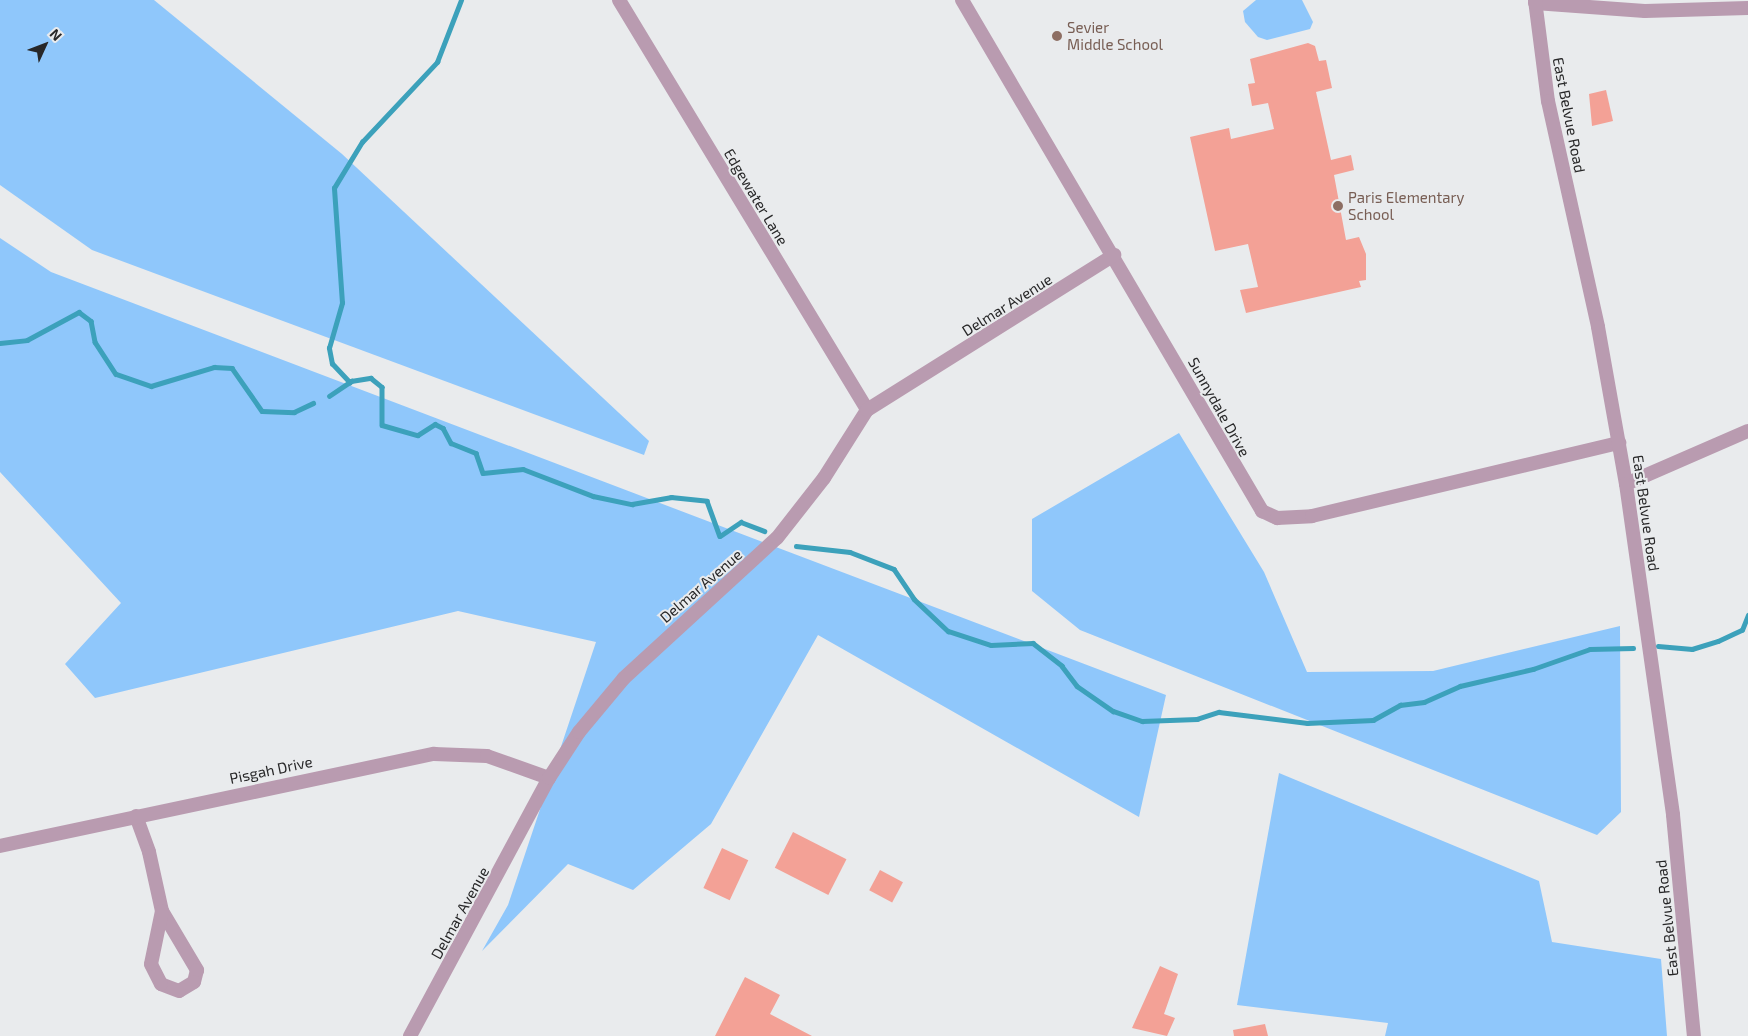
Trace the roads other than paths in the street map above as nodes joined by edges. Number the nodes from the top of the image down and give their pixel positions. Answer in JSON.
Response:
{"nodes":[{"id":1,"x":619,"y":0,"type":"edge"},
{"id":2,"x":962,"y":0,"type":"edge"},
{"id":3,"x":1535,"y":1,"type":"edge"},
{"id":4,"x":1748,"y":8,"type":"edge"},
{"id":5,"x":1114,"y":255,"type":"junction"},
{"id":6,"x":867,"y":410,"type":"junction"},
{"id":7,"x":1748,"y":431,"type":"edge"},
{"id":8,"x":1619,"y":443,"type":"junction"},
{"id":9,"x":1626,"y":484,"type":"junction"},
{"id":10,"x":549,"y":778,"type":"junction"},
{"id":11,"x":136,"y":816,"type":"junction"},
{"id":12,"x":0,"y":846,"type":"edge"},
{"id":13,"x":162,"y":911,"type":"junction"},
{"id":14,"x":410,"y":1036,"type":"edge"},
{"id":15,"x":1694,"y":1036,"type":"edge"}],
"edges":[{"from":1,"to":6,"type":"street","name":"Edgewater Lane"},
{"from":2,"to":5,"type":"street","name":"Sunnydale Drive"},
{"from":3,"to":4,"type":"street"},
{"from":3,"to":8,"type":"street","name":"East Belvue Road"},
{"from":5,"to":6,"type":"street","name":"Delmar Avenue"},
{"from":5,"to":8,"type":"street","name":"Sunnydale Drive"},
{"from":6,"to":10,"type":"street","name":"Delmar Avenue"},
{"from":7,"to":9,"type":"street"},
{"from":8,"to":9,"type":"street","name":"East Belvue Road"},
{"from":9,"to":15,"type":"street","name":"East Belvue Road"},
{"from":10,"to":11,"type":"street","name":"Pisgah Drive"},
{"from":10,"to":14,"type":"street","name":"Delmar Avenue"},
{"from":11,"to":12,"type":"street","name":"Pisgah Drive"},
{"from":11,"to":13,"type":"street"},
{"from":13,"to":13,"type":"street"}]}
